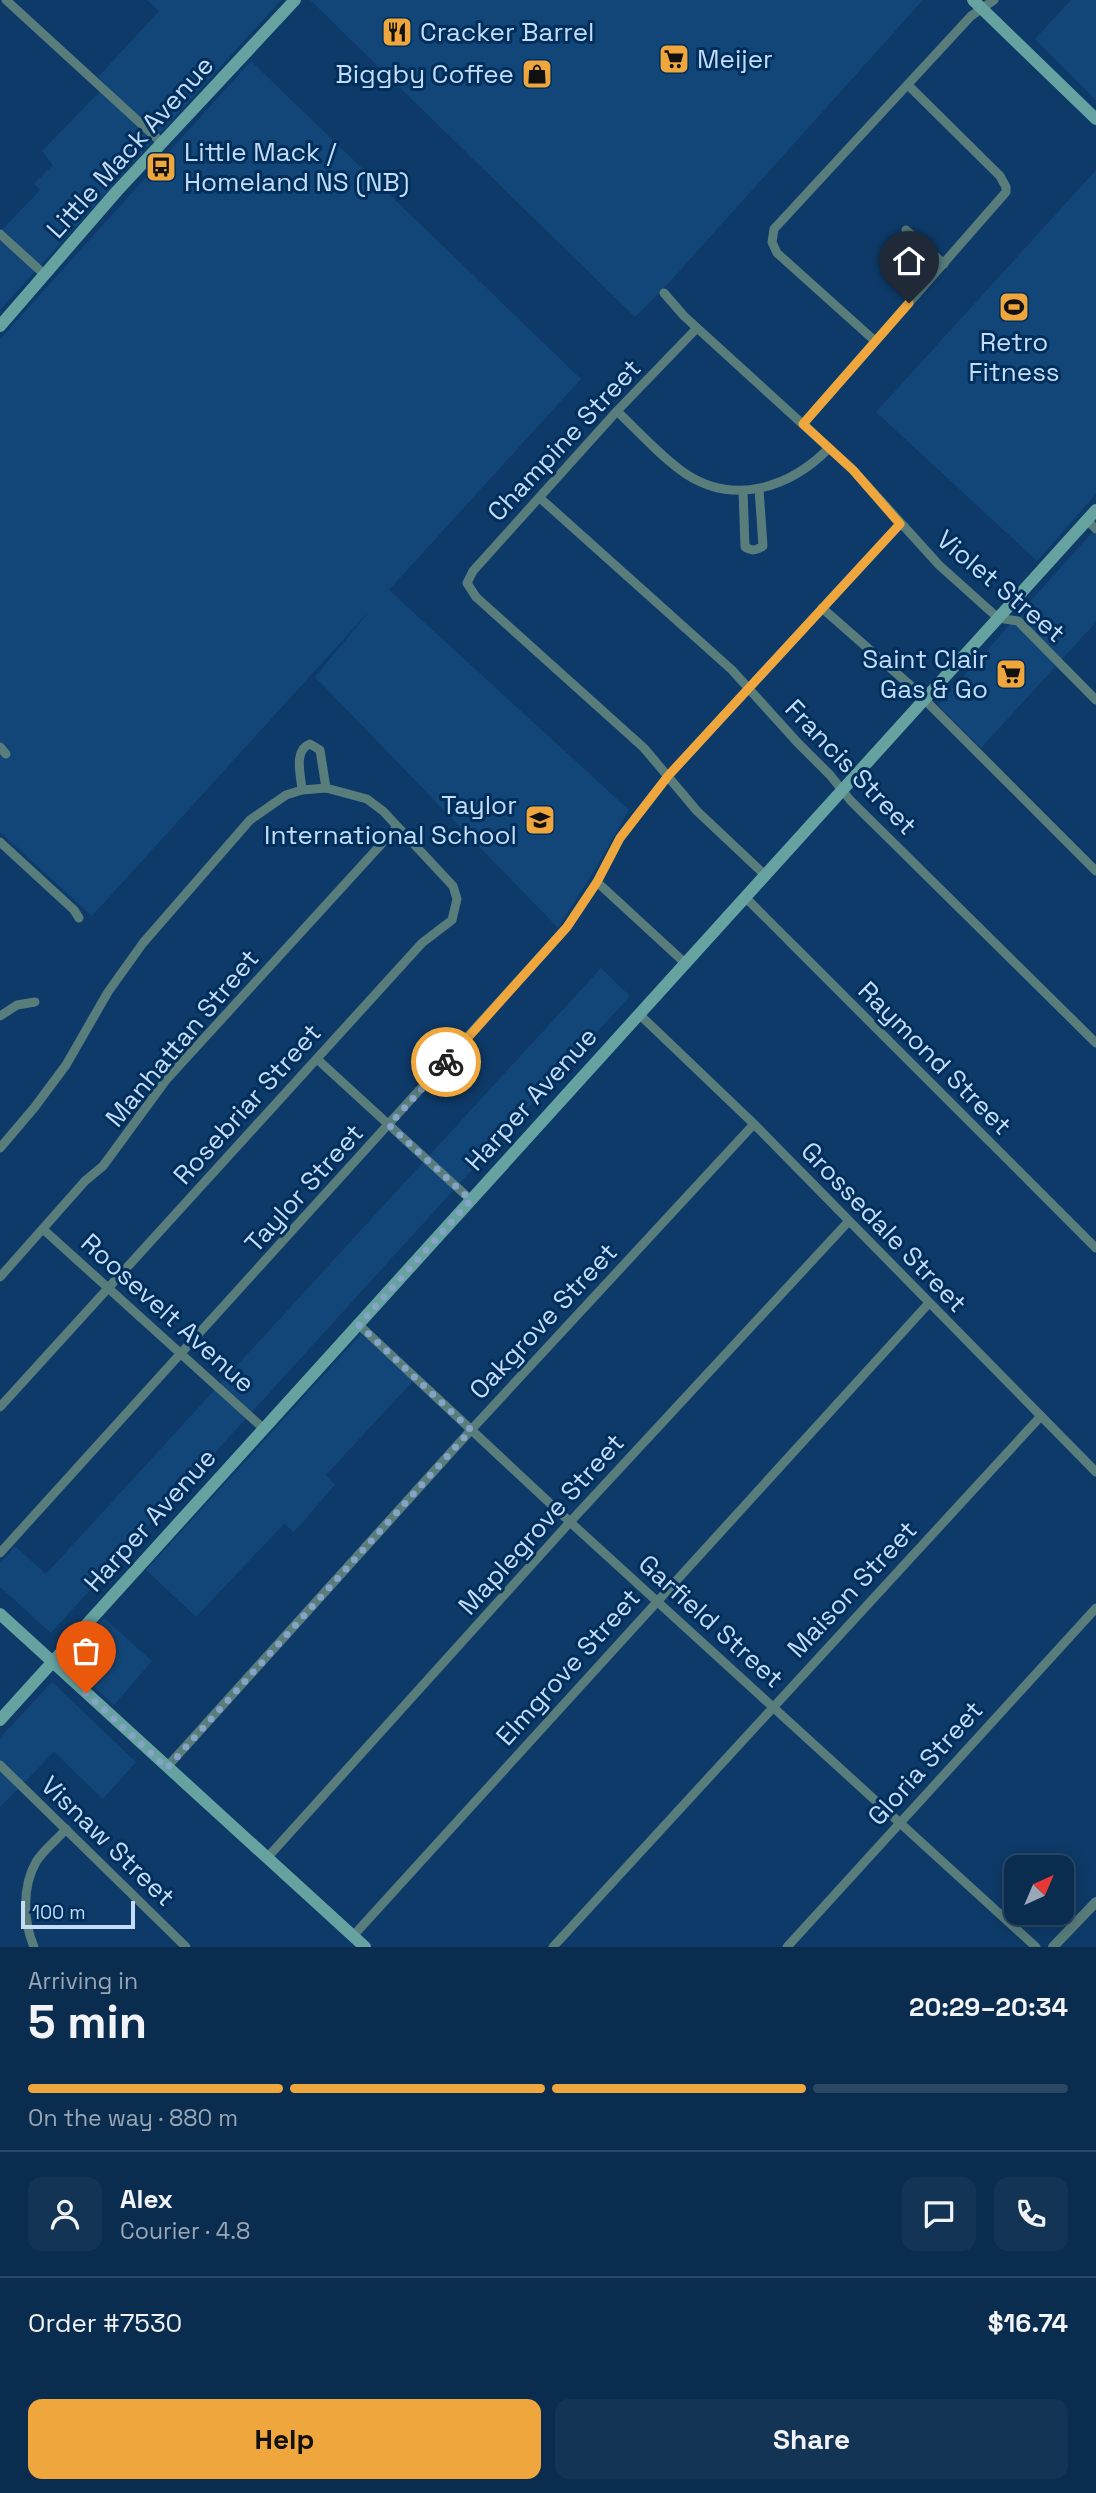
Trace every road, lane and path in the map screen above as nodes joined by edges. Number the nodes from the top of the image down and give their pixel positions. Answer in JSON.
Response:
{"nodes":[{"id":1,"x":6,"y":0,"type":"edge"},
{"id":2,"x":295,"y":0,"type":"edge"},
{"id":3,"x":994,"y":0,"type":"edge"},
{"id":4,"x":978,"y":5,"type":"edge"},
{"id":5,"x":908,"y":85,"type":"junction"},
{"id":6,"x":1096,"y":119,"type":"edge"},
{"id":7,"x":161,"y":142,"type":"junction"},
{"id":8,"x":906,"y":230,"type":"dead end"},
{"id":9,"x":0,"y":233,"type":"edge"},
{"id":10,"x":944,"y":264,"type":"junction"},
{"id":11,"x":46,"y":275,"type":"junction"},
{"id":12,"x":664,"y":293,"type":"dead end"},
{"id":13,"x":0,"y":326,"type":"edge"},
{"id":14,"x":697,"y":328,"type":"junction"},
{"id":15,"x":875,"y":341,"type":"junction"},
{"id":16,"x":617,"y":411,"type":"junction"},
{"id":17,"x":803,"y":424,"type":"junction"},
{"id":18,"x":829,"y":448,"type":"junction"},
{"id":19,"x":759,"y":489,"type":"junction"},
{"id":20,"x":743,"y":491,"type":"junction"},
{"id":21,"x":540,"y":498,"type":"junction"},
{"id":22,"x":1096,"y":510,"type":"edge"},
{"id":23,"x":900,"y":524,"type":"junction"},
{"id":24,"x":1091,"y":524,"type":"edge"},
{"id":25,"x":822,"y":608,"type":"junction"},
{"id":26,"x":998,"y":618,"type":"junction"},
{"id":27,"x":750,"y":688,"type":"junction"},
{"id":28,"x":925,"y":700,"type":"junction"},
{"id":29,"x":1096,"y":700,"type":"edge"},
{"id":30,"x":668,"y":776,"type":"junction"},
{"id":31,"x":326,"y":788,"type":"junction"},
{"id":32,"x":842,"y":789,"type":"junction"},
{"id":33,"x":302,"y":790,"type":"junction"},
{"id":34,"x":397,"y":827,"type":"junction"},
{"id":35,"x":0,"y":842,"type":"edge"},
{"id":36,"x":1096,"y":871,"type":"edge"},
{"id":37,"x":765,"y":875,"type":"junction"},
{"id":38,"x":597,"y":882,"type":"junction"},
{"id":39,"x":745,"y":897,"type":"junction"},
{"id":40,"x":79,"y":918,"type":"dead end"},
{"id":41,"x":685,"y":963,"type":"junction"},
{"id":42,"x":35,"y":1002,"type":"dead end"},
{"id":43,"x":639,"y":1014,"type":"junction"},
{"id":44,"x":0,"y":1016,"type":"edge"},
{"id":45,"x":1096,"y":1043,"type":"edge"},
{"id":46,"x":317,"y":1059,"type":"junction"},
{"id":47,"x":754,"y":1124,"type":"junction"},
{"id":48,"x":389,"y":1125,"type":"junction"},
{"id":49,"x":0,"y":1148,"type":"edge"},
{"id":50,"x":471,"y":1200,"type":"junction"},
{"id":51,"x":848,"y":1222,"type":"junction"},
{"id":52,"x":44,"y":1230,"type":"junction"},
{"id":53,"x":1096,"y":1248,"type":"edge"},
{"id":54,"x":0,"y":1277,"type":"edge"},
{"id":55,"x":108,"y":1288,"type":"junction"},
{"id":56,"x":929,"y":1303,"type":"junction"},
{"id":57,"x":359,"y":1325,"type":"junction"},
{"id":58,"x":181,"y":1353,"type":"junction"},
{"id":59,"x":0,"y":1407,"type":"edge"},
{"id":60,"x":1041,"y":1416,"type":"junction"},
{"id":61,"x":264,"y":1429,"type":"junction"},
{"id":62,"x":471,"y":1430,"type":"junction"},
{"id":63,"x":1096,"y":1472,"type":"edge"},
{"id":64,"x":570,"y":1522,"type":"junction"},
{"id":65,"x":0,"y":1553,"type":"edge"},
{"id":66,"x":656,"y":1600,"type":"junction"},
{"id":67,"x":1096,"y":1608,"type":"edge"},
{"id":68,"x":0,"y":1614,"type":"edge"},
{"id":69,"x":52,"y":1662,"type":"junction"},
{"id":70,"x":773,"y":1705,"type":"junction"},
{"id":71,"x":0,"y":1720,"type":"edge"},
{"id":72,"x":0,"y":1765,"type":"edge"},
{"id":73,"x":167,"y":1768,"type":"junction"},
{"id":74,"x":899,"y":1822,"type":"junction"},
{"id":75,"x":66,"y":1829,"type":"junction"},
{"id":76,"x":267,"y":1858,"type":"junction"},
{"id":77,"x":1096,"y":1902,"type":"edge"},
{"id":78,"x":353,"y":1936,"type":"junction"},
{"id":79,"x":1057,"y":1946,"type":"edge"},
{"id":80,"x":34,"y":1947,"type":"edge"},
{"id":81,"x":186,"y":1947,"type":"edge"},
{"id":82,"x":365,"y":1947,"type":"edge"},
{"id":83,"x":554,"y":1947,"type":"edge"},
{"id":84,"x":787,"y":1947,"type":"edge"},
{"id":85,"x":1036,"y":1947,"type":"edge"}],
"edges":[{"from":1,"to":7,"type":"street"},
{"from":2,"to":7,"type":"main road","name":"Little Mack Avenue"},
{"from":3,"to":4,"type":"street"},
{"from":4,"to":5,"type":"street"},
{"from":4,"to":6,"type":"main road"},
{"from":5,"to":10,"type":"street"},
{"from":5,"to":15,"type":"street"},
{"from":7,"to":11,"type":"main road","name":"Little Mack Avenue"},
{"from":8,"to":10,"type":"street"},
{"from":9,"to":11,"type":"street"},
{"from":10,"to":15,"type":"street"},
{"from":11,"to":13,"type":"main road","name":"Little Mack Avenue"},
{"from":12,"to":14,"type":"street","name":"Violet Street"},
{"from":14,"to":16,"type":"street","name":"Champine Street"},
{"from":14,"to":17,"type":"street","name":"Violet Street"},
{"from":15,"to":17,"type":"street"},
{"from":16,"to":20,"type":"street"},
{"from":16,"to":21,"type":"street","name":"Champine Street"},
{"from":17,"to":18,"type":"street","name":"Violet Street"},
{"from":18,"to":19,"type":"street"},
{"from":18,"to":23,"type":"street","name":"Violet Street"},
{"from":19,"to":20,"type":"street"},
{"from":19,"to":20,"type":"street"},
{"from":21,"to":27,"type":"street","name":"Francis Street"},
{"from":21,"to":30,"type":"street","name":"Champine Street"},
{"from":22,"to":24,"type":"main road","name":"Harper Avenue"},
{"from":23,"to":25,"type":"street","name":"Taylor Street"},
{"from":23,"to":26,"type":"street","name":"Violet Street"},
{"from":24,"to":26,"type":"main road","name":"Harper Avenue"},
{"from":25,"to":27,"type":"street","name":"Taylor Street"},
{"from":25,"to":28,"type":"street"},
{"from":26,"to":28,"type":"main road","name":"Harper Avenue"},
{"from":26,"to":29,"type":"street","name":"Violet Street"},
{"from":27,"to":30,"type":"street","name":"Taylor Street"},
{"from":27,"to":32,"type":"street","name":"Francis Street"},
{"from":28,"to":32,"type":"main road","name":"Harper Avenue"},
{"from":28,"to":36,"type":"street"},
{"from":30,"to":37,"type":"street"},
{"from":30,"to":38,"type":"street","name":"Taylor Street"},
{"from":31,"to":33,"type":"street"},
{"from":31,"to":33,"type":"street"},
{"from":31,"to":34,"type":"street"},
{"from":32,"to":37,"type":"main road","name":"Harper Avenue"},
{"from":32,"to":45,"type":"street","name":"Francis Street"},
{"from":33,"to":49,"type":"street"},
{"from":34,"to":46,"type":"street","name":"Rosebriar Street"},
{"from":34,"to":52,"type":"street","name":"Manhattan Street"},
{"from":35,"to":40,"type":"street"},
{"from":37,"to":39,"type":"main road","name":"Harper Avenue"},
{"from":38,"to":41,"type":"street"},
{"from":38,"to":48,"type":"street","name":"Taylor Street"},
{"from":39,"to":41,"type":"main road","name":"Harper Avenue"},
{"from":39,"to":53,"type":"street","name":"Raymond Street"},
{"from":41,"to":43,"type":"main road","name":"Harper Avenue"},
{"from":42,"to":44,"type":"street"},
{"from":43,"to":47,"type":"street","name":"Grossedale Street"},
{"from":43,"to":50,"type":"main road","name":"Harper Avenue"},
{"from":46,"to":48,"type":"street"},
{"from":46,"to":55,"type":"street","name":"Rosebriar Street"},
{"from":47,"to":51,"type":"street","name":"Grossedale Street"},
{"from":47,"to":62,"type":"street","name":"Oakgrove Street"},
{"from":48,"to":50,"type":"street"},
{"from":48,"to":58,"type":"street","name":"Taylor Street"},
{"from":50,"to":57,"type":"main road","name":"Harper Avenue"},
{"from":51,"to":56,"type":"street","name":"Grossedale Street"},
{"from":51,"to":64,"type":"street","name":"Maplegrove Street"},
{"from":52,"to":54,"type":"street","name":"Manhattan Street"},
{"from":52,"to":55,"type":"street","name":"Roosevelt Avenue"},
{"from":55,"to":58,"type":"street","name":"Roosevelt Avenue"},
{"from":55,"to":59,"type":"street","name":"Rosebriar Street"},
{"from":56,"to":60,"type":"street","name":"Grossedale Street"},
{"from":56,"to":66,"type":"street","name":"Elmgrove Street"},
{"from":57,"to":61,"type":"main road","name":"Harper Avenue"},
{"from":57,"to":62,"type":"street","name":"Garfield Street"},
{"from":58,"to":61,"type":"street","name":"Roosevelt Avenue"},
{"from":58,"to":65,"type":"street","name":"Taylor Street"},
{"from":60,"to":63,"type":"street","name":"Grossedale Street"},
{"from":60,"to":70,"type":"street","name":"Maison Street"},
{"from":61,"to":69,"type":"main road","name":"Harper Avenue"},
{"from":62,"to":64,"type":"street","name":"Garfield Street"},
{"from":62,"to":73,"type":"street","name":"Oakgrove Street"},
{"from":64,"to":66,"type":"street","name":"Garfield Street"},
{"from":64,"to":76,"type":"street","name":"Maplegrove Street"},
{"from":66,"to":70,"type":"street","name":"Garfield Street"},
{"from":66,"to":78,"type":"street","name":"Elmgrove Street"},
{"from":67,"to":74,"type":"street","name":"Gloria Street"},
{"from":68,"to":69,"type":"main road"},
{"from":69,"to":71,"type":"main road","name":"Harper Avenue"},
{"from":69,"to":73,"type":"main road"},
{"from":70,"to":74,"type":"street","name":"Garfield Street"},
{"from":70,"to":83,"type":"street","name":"Maison Street"},
{"from":72,"to":75,"type":"street","name":"Visnaw Street"},
{"from":73,"to":76,"type":"main road"},
{"from":74,"to":84,"type":"street","name":"Gloria Street"},
{"from":74,"to":85,"type":"street","name":"Garfield Street"},
{"from":75,"to":80,"type":"street"},
{"from":75,"to":81,"type":"street","name":"Visnaw Street"},
{"from":76,"to":78,"type":"main road"},
{"from":77,"to":79,"type":"street"},
{"from":78,"to":82,"type":"main road"}]}
